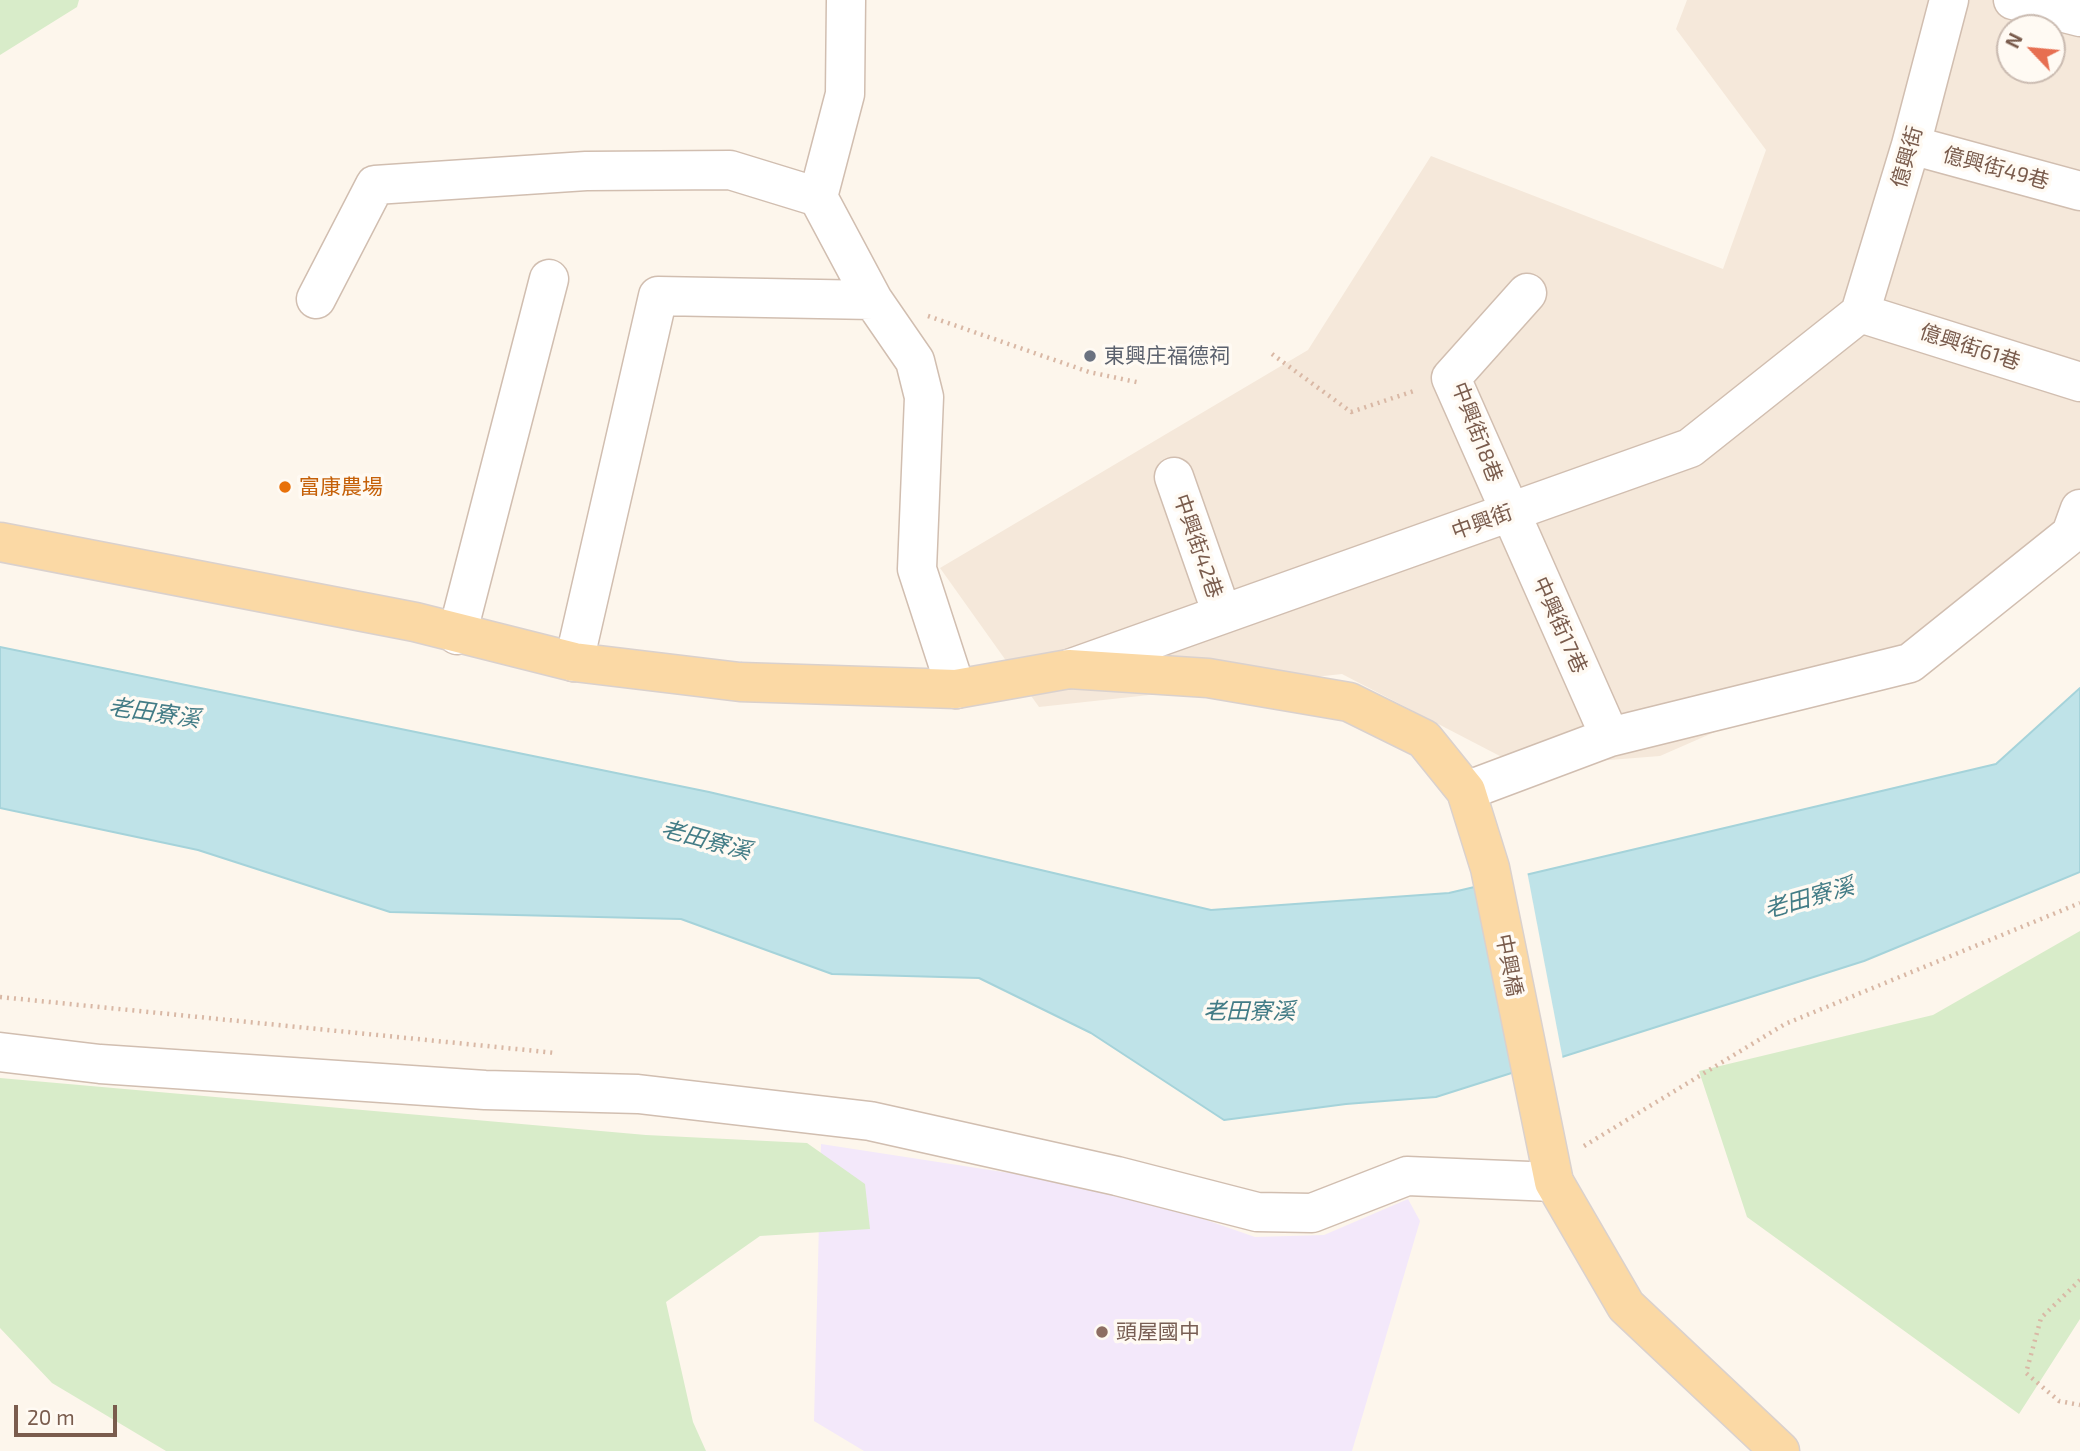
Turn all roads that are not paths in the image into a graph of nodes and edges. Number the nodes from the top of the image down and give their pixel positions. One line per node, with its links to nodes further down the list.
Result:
1 (846, 0): 7 (street)
2 (1949, 0): 5 (street, 億興街)
3 (2013, 0): 4 (street)
4 (2080, 17)
5 (1911, 145): 6 (street, 億興街49巷); 12 (street, 億興街)
6 (2080, 191)
7 (818, 197): 10 (street); 11 (street)
8 (549, 279): 19 (street)
9 (1527, 293): 16 (street, 中興街18巷)
10 (316, 299)
11 (873, 300): 20 (street); 22 (street)
12 (1860, 313): 13 (street, 億興街61巷); 16 (street, 中興街)
13 (2080, 382)
14 (1174, 477): 18 (street, 中興街42巷)
15 (2080, 509): 23 (street)
16 (1510, 512): 18 (street, 中興街); 23 (street, 中興街17巷)
17 (0, 542): 19 (main road)
18 (1222, 614): 21 (street, 中興街)
19 (457, 635): 20 (main road)
20 (573, 662): 22 (main road)
21 (1069, 669): 22 (main road); 24 (main road)
22 (956, 689)
23 (1610, 737): 24 (street)
24 (1466, 791): 26 (main road, 中興橋)
25 (0, 1052): 26 (street)
26 (1549, 1163): 27 (main road, 中興橋)
27 (1775, 1449)

